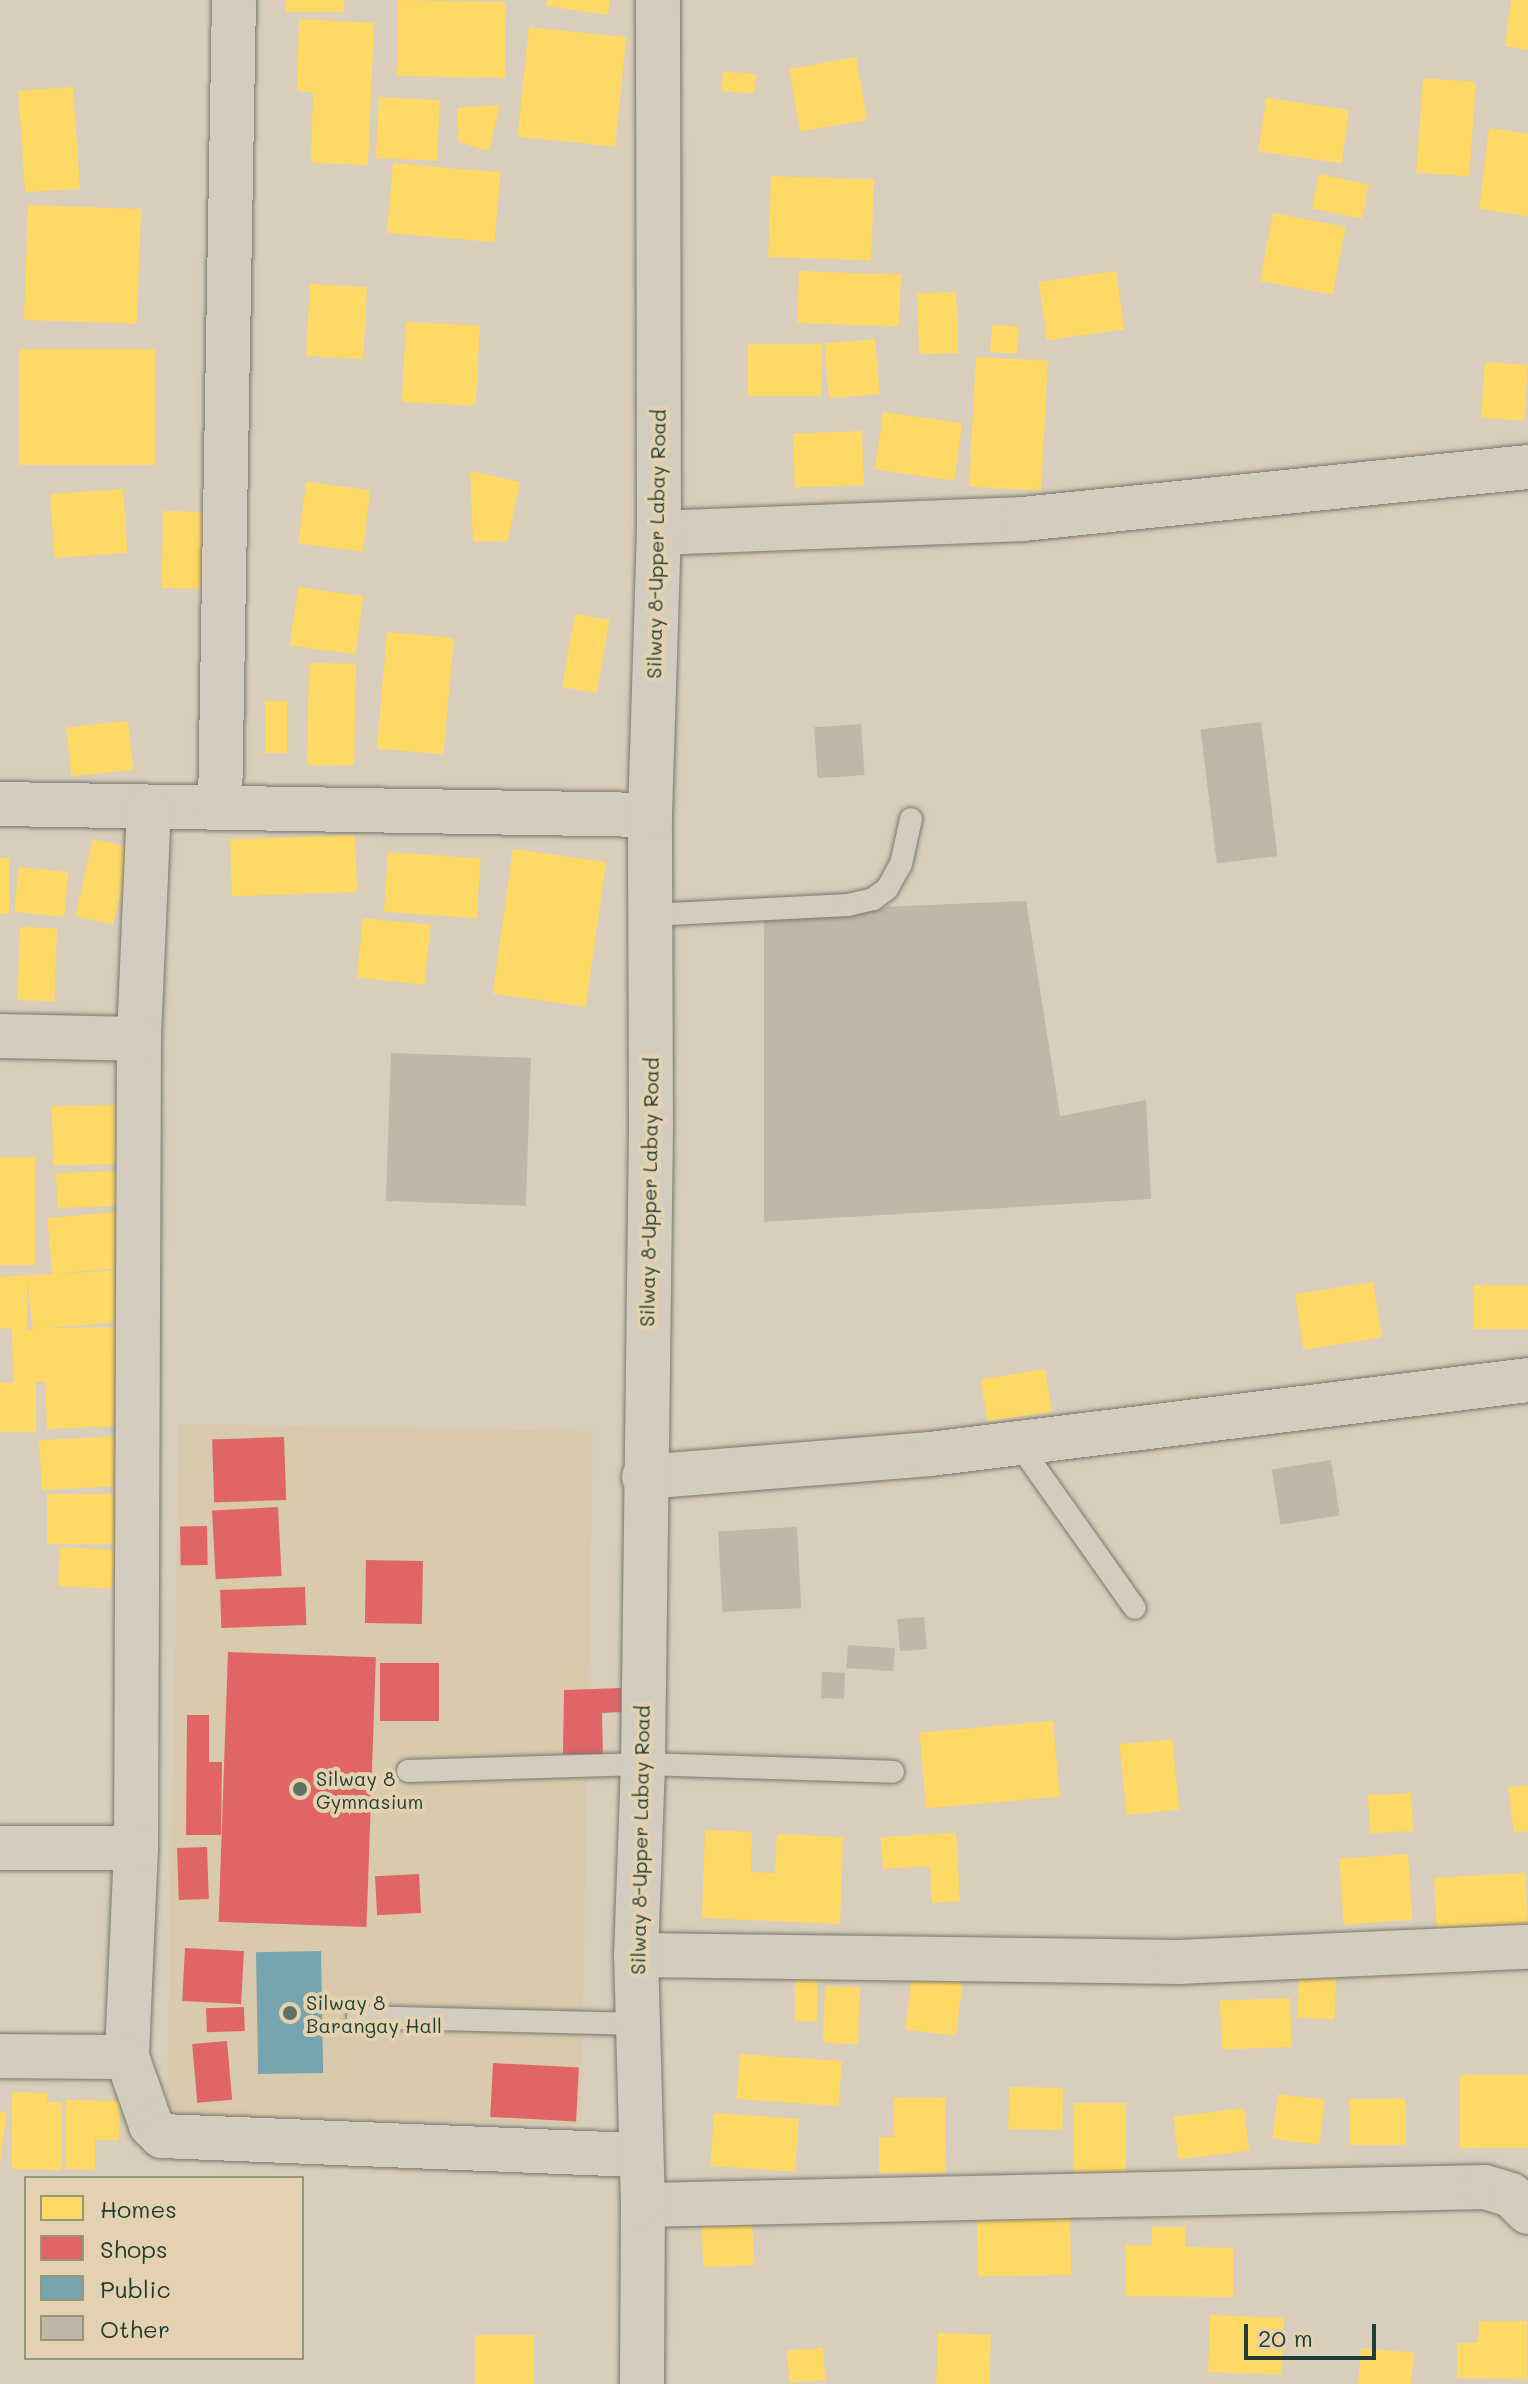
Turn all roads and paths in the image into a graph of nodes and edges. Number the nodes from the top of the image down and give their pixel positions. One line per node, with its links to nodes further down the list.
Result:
1 (234, 0): 7 (street)
2 (658, 0): 4 (street, Silway 8-Upper Labay Road)
3 (1528, 467): 4 (street)
4 (659, 533): 8 (street, Silway 8-Upper Labay Road)
5 (0, 804): 6 (street)
6 (149, 807): 7 (street); 12 (street)
7 (220, 808): 8 (street)
8 (650, 815): 10 (street, Silway 8-Upper Labay Road)
9 (911, 819): 10 (lane)
10 (650, 915): 15 (street, Silway 8-Upper Labay Road)
11 (0, 1036): 12 (street)
12 (139, 1039): 21 (street)
13 (1528, 1380): 14 (street)
14 (1018, 1443): 15 (street); 16 (lane)
15 (644, 1477): 17 (street, Silway 8-Upper Labay Road)
16 (1135, 1608)
17 (643, 1764): 18 (lane); 19 (lane); 23 (street, Silway 8-Upper Labay Road)
18 (408, 1771)
19 (893, 1772)
20 (0, 1848): 21 (street)
21 (136, 1848): 27 (street)
22 (1528, 1947): 23 (street)
23 (636, 1955): 25 (street, Silway 8-Upper Labay Road)
24 (358, 2017): 25 (lane)
25 (639, 2024): 28 (street, Silway 8-Upper Labay Road)
26 (0, 2056): 27 (street)
27 (127, 2057): 28 (street)
28 (640, 2155): 29 (street, Silway 8-Upper Labay Road)
29 (643, 2205): 30 (street); 31 (street, Silway 8-Upper Labay Road)
30 (1528, 2212)
31 (642, 2384)

